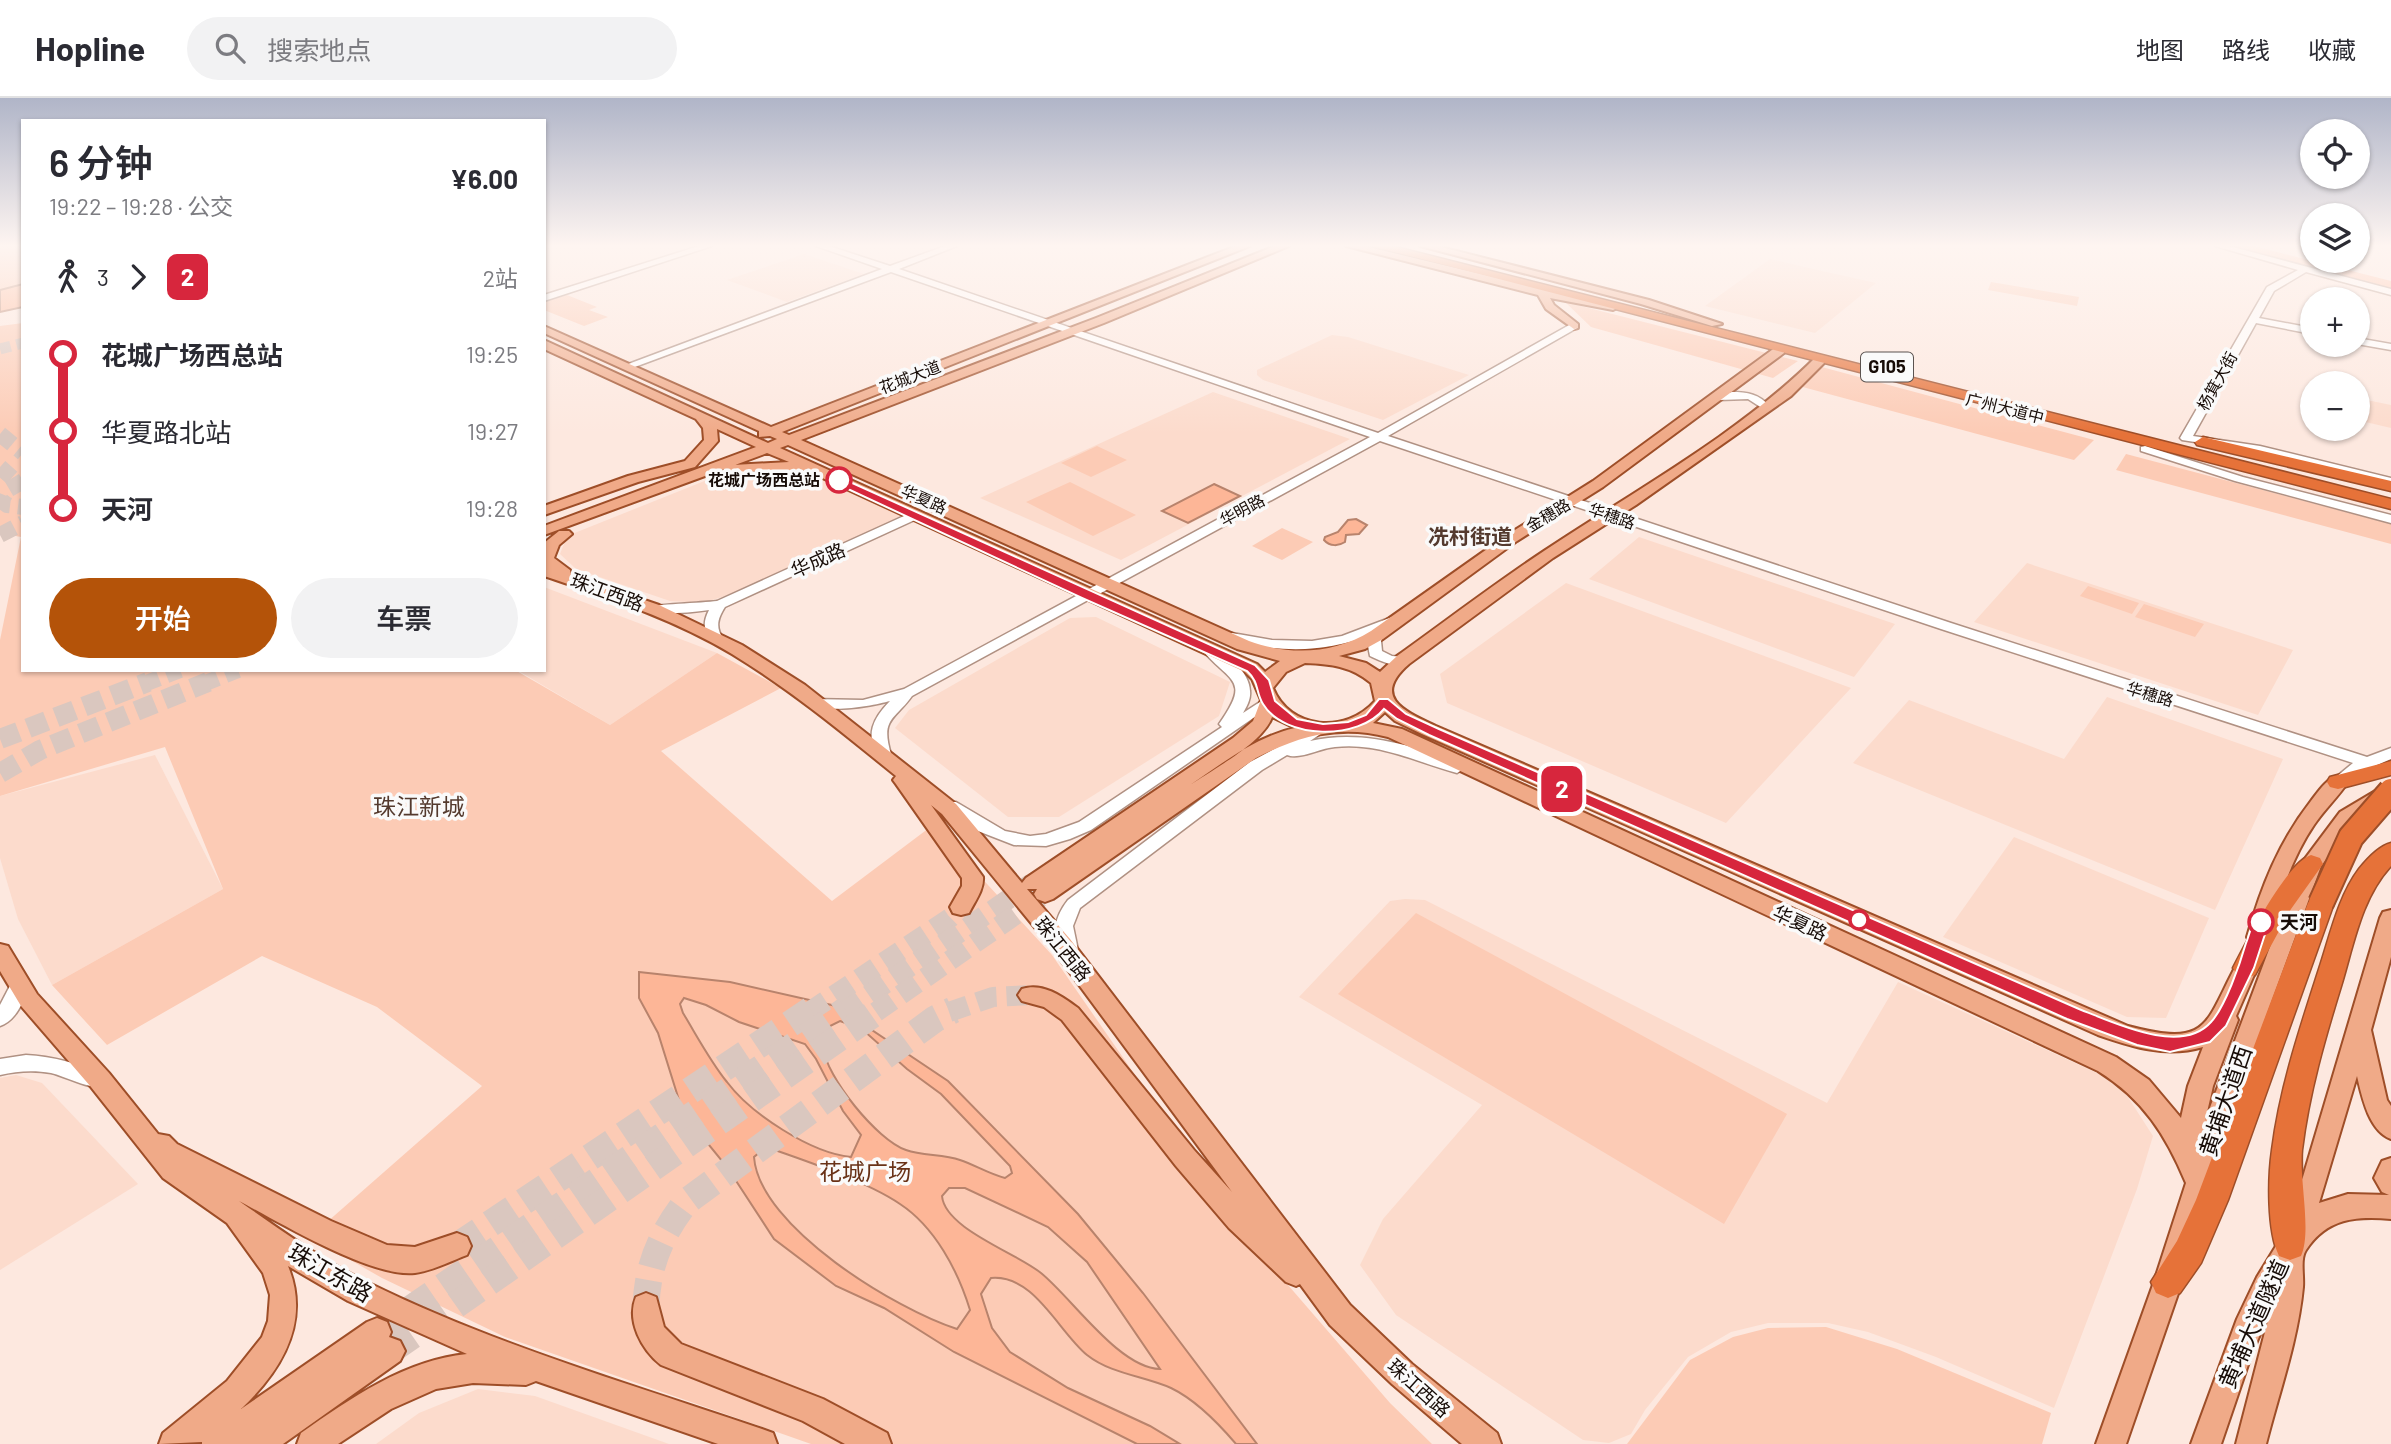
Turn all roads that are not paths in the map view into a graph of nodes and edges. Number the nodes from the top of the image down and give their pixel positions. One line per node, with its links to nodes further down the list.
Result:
1 (782, 309): 26 (street)
2 (1019, 309): 13 (street, 华穗路)
3 (1080, 309): 13 (main road, 花城大道)
4 (1096, 309): 11 (main road)
5 (1131, 309): 11 (main road, 花城大道)
6 (1552, 309): 15 (main road)
7 (1623, 309): 23 (highway, 广州大道中 / G105)
8 (1654, 309): 14 (highway, 广州大道中 / G105)
9 (1666, 309): 14 (main road, 广州大道中)
10 (2257, 309): 12 (street, 杨箕大街)
11 (1123, 312): 18 (main road, 花城大道)
12 (2250, 319): 16 (street); 37 (street, 杨箕大街)
13 (1052, 320): 18 (street, 华穗路); 19 (main road, 花城大道)
14 (1716, 324): 31 (highway, 广州大道中 / G105)
15 (1574, 326): 36 (street, 华明路)
16 (2300, 329)
17 (546, 330): 26 (main road, 华夏路)
18 (1079, 330): 24 (main road, 花城大道); 36 (street, 华穗路)
19 (998, 341): 24 (main road); 28 (main road, 花城大道)
20 (2370, 343): 22 (street)
21 (546, 345): 33 (main road, 华夏路)
22 (2391, 347)
23 (1780, 350): 25 (highway, 广州大道中 / G105); 27 (main road, 金穗路)
24 (1023, 352): 34 (main road, 花城大道)
25 (1820, 360): 29 (main road, 金穗路); 32 (highway, 广州大道中 / G105)
26 (628, 366): 30 (main road, 华夏路)
27 (1719, 397): 29 (street); 50 (main road, 金穗路)
28 (843, 401): 30 (main road); 35 (main road, 花城大道)
29 (1765, 407): 54 (main road, 金穗路)
30 (721, 410): 33 (main road); 35 (main road, 华夏路)
31 (2058, 410): 37 (highway); 48 (highway, 广州大道中 / G105)
32 (2032, 415): 41 (highway, G105); 48 (highway, 广州大道中 / G105)
33 (701, 417): 38 (main road, 华夏路); 43 (main road)
34 (848, 419): 39 (main road, 花城大道); 42 (main road)
35 (768, 432): 38 (main road, 花城大道); 39 (main road, 华夏路)
36 (1382, 435): 50 (street, 华穗路); 63 (street, 华明路)
37 (2186, 438): 46 (highway); 47 (highway)
38 (750, 439): 40 (main road, 华夏路); 43 (main road, 花城大道)
39 (791, 442): 40 (main road, 花城大道); 42 (main road, 华夏路)
40 (771, 449): 44 (main road, 华夏路); 45 (main road); 58 (main road)
41 (2144, 449): 53 (highway, G105); 57 (street)
42 (841, 463): 44 (main road); 63 (main road, 华夏路)
43 (690, 464): 52 (main road); 56 (main road, 花城大道)
44 (820, 472): 45 (main road); 55 (main road, 华夏路)
45 (715, 474): 59 (main road)
46 (2391, 484)
47 (2391, 491)
48 (2361, 493): 49 (highway, 广州大道中 / G105); 51 (highway, 广州大道中 / G105)
49 (2391, 498)
50 (1574, 500): 54 (street, 华穗路); 67 (main road, 金穗路)
51 (2391, 504)
52 (546, 510)
53 (2391, 511)
54 (1614, 513): 73 (main road, 金穗路); 83 (street, 华穗路)
55 (915, 515): 64 (main road, 华夏路); 65 (street, 华成路)
56 (546, 519)
57 (2391, 519)
58 (546, 530)
59 (564, 534): 60 (main road); 62 (main road)
60 (546, 540)
61 (546, 573): 62 (main road)
62 (574, 580): 66 (main road, 珠江西路)
63 (1107, 583): 64 (street, 华明路); 68 (main road, 华夏路)
64 (1086, 595): 71 (main road, 华夏路); 74 (street, 华明路)
65 (720, 604): 66 (street, 华成路); 70 (street)
66 (653, 608): 70 (main road, 珠江西路)
67 (1402, 617): 68 (street); 69 (main road, 金穗路)
68 (1221, 635): 72 (main road, 华夏路)
69 (1377, 635): 72 (main road, 金穗路); 73 (street)
70 (716, 638): 77 (main road, 珠江西路)
71 (1205, 648): 75 (main road, 华夏路); 81 (street)
72 (1306, 658): 75 (main road, 华夏路); 76 (main road, 华夏路)
73 (1403, 660): 76 (main road, 金穗路)
74 (909, 692): 77 (street); 82 (street)
75 (1267, 695): 79 (main road, 华夏路); 79 (main road); 81 (street)
76 (1383, 695): 78 (main road, 华夏路); 80 (main road, 华夏路)
77 (816, 702): 82 (main road, 珠江西路)
78 (1351, 726): 79 (main road, 华夏路); 80 (main road, 华夏路)
79 (1323, 728): 88 (street)
80 (1427, 738): 85 (main road, 华夏路); 100 (main road, 华夏路)
81 (1205, 746): 86 (street)
82 (883, 754): 86 (main road, 珠江西路); 92 (main road)
83 (2382, 760): 84 (highway)
84 (2338, 782): 96 (main road)
85 (1503, 785): 88 (street); 102 (main road, 华夏路)
86 (921, 786): 95 (main road, 珠江西路)
87 (2391, 792): 90 (main road, 黄埔大道西); 91 (highway, bridge)
88 (1192, 814): 95 (street)
89 (2391, 851): 112 (highway)
90 (2311, 864): 96 (highway); 108 (main road, 黄埔大道西)
91 (2321, 903): 114 (highway)
92 (961, 907)
93 (2391, 918): 101 (main road)
94 (0, 952): 97 (main road, 珠江东路)
95 (1074, 962): 116 (main road, 珠江西路)
96 (2246, 968): 100 (main road, 华夏路); 108 (main road)
97 (20, 985): 99 (street); 104 (main road, 珠江东路)
98 (1030, 995): 116 (main road)
99 (0, 1017)
100 (2096, 1024): 102 (main road)
101 (2360, 1027): 106 (main road); 112 (main road)
102 (2085, 1053): 108 (main road, 华夏路)
103 (0, 1067): 104 (street)
104 (100, 1080): 105 (main road, 珠江东路)
105 (132, 1121): 110 (main road, 珠江东路); 113 (main road)
106 (2391, 1128)
107 (2391, 1169): 109 (main road)
108 (2199, 1183): 114 (main road, 黄埔大道西)
109 (2391, 1184)
110 (228, 1208): 117 (main road, 珠江东路); 118 (main road)
111 (2391, 1208): 112 (main road)
112 (2290, 1245): 126 (main road, 黄埔大道隧道); 127 (main road)
113 (457, 1247)
114 (2168, 1283): 125 (main road, 黄埔大道西)
115 (646, 1307): 123 (main road)
116 (1340, 1315): 124 (main road, 珠江西路)
117 (550, 1371): 121 (main road); 122 (main road, 珠江东路)
118 (174, 1444)
119 (217, 1444): 120 (main road)
120 (257, 1444)
121 (312, 1444)
122 (762, 1444)
123 (876, 1444)
124 (1486, 1444)
125 (2111, 1444)
126 (2206, 1444)
127 (2250, 1444)

